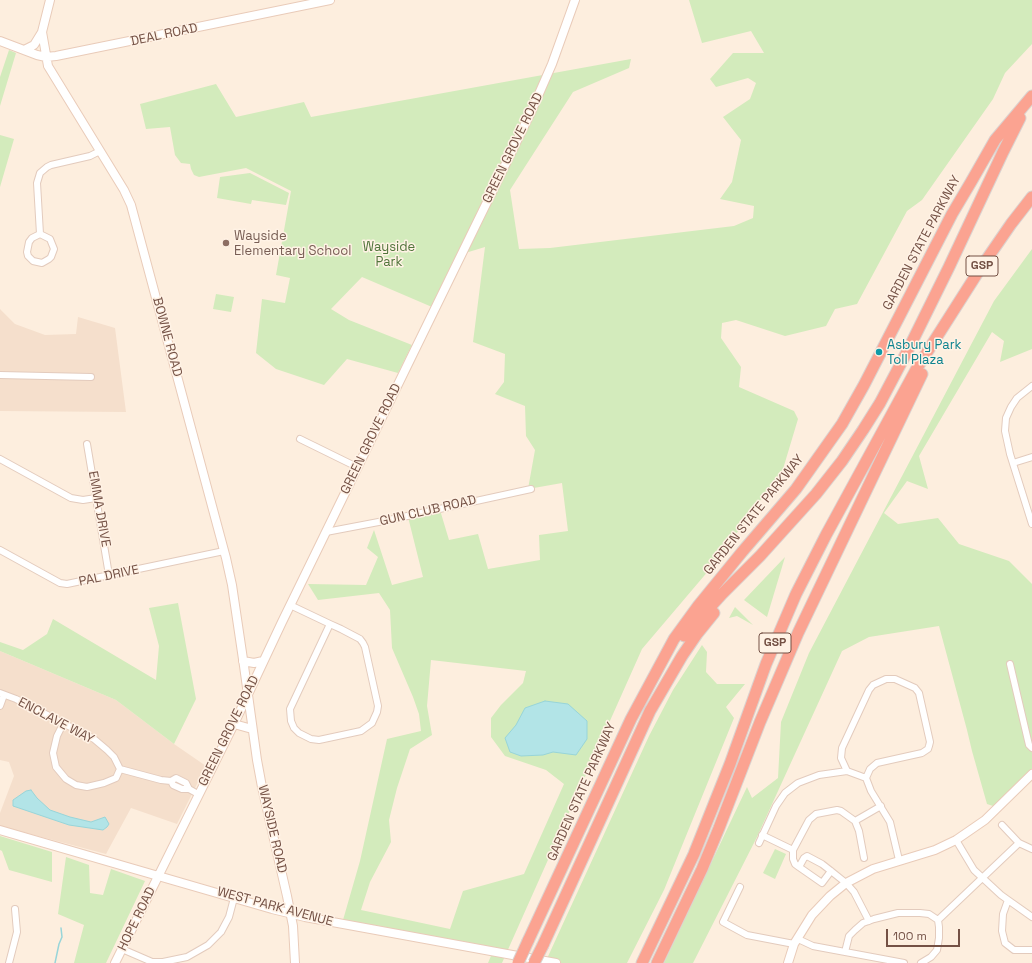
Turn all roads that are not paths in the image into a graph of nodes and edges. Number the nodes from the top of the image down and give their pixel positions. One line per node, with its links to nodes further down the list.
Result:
1 (50, 0): 4 (street, BOWNE ROAD)
2 (330, 0): 7 (street, DEAL ROAD)
3 (575, 0): 21 (street, GREEN GROVE ROAD)
4 (42, 32): 6 (street); 7 (street, BOWNE ROAD)
5 (0, 41): 6 (street, DEAL ROAD)
6 (24, 50): 7 (street, DEAL ROAD)
7 (46, 57): 9 (street, BOWNE ROAD)
8 (1032, 97): 28 (highway); 35 (highway, GARDEN STATE PARKWAY)
9 (100, 151): 11 (street); 27 (street, BOWNE ROAD)
10 (1032, 197): 12 (highway, GSP)
11 (40, 234): 11 (street)
12 (937, 338): 83 (highway, GSP); 84 (highway, GSP)
13 (0, 375): 14 (street)
14 (91, 377)
15 (1032, 386): 20 (street)
16 (300, 439): 21 (street)
17 (87, 444): 23 (street, EMMA DRIVE)
18 (1032, 457): 20 (street)
19 (0, 459): 23 (street)
20 (1013, 463): 24 (street)
21 (357, 467): 25 (street, GREEN GROVE ROAD)
22 (531, 489): 25 (street, GUN CLUB ROAD)
23 (96, 498): 29 (street, EMMA DRIVE)
24 (1032, 524)
25 (326, 532): 30 (street, GREEN GROVE ROAD)
26 (0, 550): 29 (street, PAL DRIVE)
27 (224, 551): 29 (street, PAL DRIVE); 32 (street, BOWNE ROAD)
28 (760, 556): 35 (highway); 81 (highway, GARDEN STATE PARKWAY, bridge)
29 (109, 575)
30 (290, 605): 31 (street); 33 (street, GREEN GROVE ROAD)
31 (330, 624): 31 (street)
32 (243, 661): 33 (street); 37 (street, BOWNE ROAD)
33 (263, 661): 37 (street, GREEN GROVE ROAD)
34 (1010, 664): 42 (street)
35 (657, 673): 80 (highway, GARDEN STATE PARKWAY, bridge)
36 (2, 694): 38 (street); 39 (street, ENCLAVE WAY)
37 (248, 694): 40 (street, GREEN GROVE ROAD); 41 (street, WAYSIDE ROAD)
38 (0, 706)
39 (64, 724): 43 (street, ENCLAVE WAY); 43 (street)
40 (234, 724): 41 (street); 47 (street, GREEN GROVE ROAD)
41 (252, 729): 69 (street, WAYSIDE ROAD)
42 (1032, 748)
43 (120, 769): 47 (street)
44 (847, 771): 46 (street); 46 (street); 52 (street)
45 (1032, 774): 53 (street)
46 (866, 778): 48 (street)
47 (198, 794): 62 (street, GREEN GROVE ROAD)
48 (881, 806): 49 (street); 59 (street)
49 (855, 821): 57 (street); 58 (street)
50 (1002, 825): 55 (street)
51 (0, 830): 62 (street, WEST PARK AVENUE)
52 (762, 835): 54 (street); 57 (street)
53 (956, 840): 59 (street); 63 (street)
54 (758, 843)
55 (1019, 843): 56 (street); 63 (street)
56 (1032, 849)
57 (793, 850): 60 (street)
58 (864, 858)
59 (899, 860): 64 (street)
60 (799, 867): 61 (street); 61 (street)
61 (832, 871): 64 (street)
62 (158, 875): 66 (street, WEST PARK AVENUE); 74 (street, HOPE ROAD)
63 (983, 879): 67 (street); 71 (street)
64 (847, 882): 72 (street); 73 (street)
65 (740, 887): 73 (street)
66 (234, 898): 69 (street, WEST PARK AVENUE); 74 (street)
67 (1008, 900): 70 (street); 75 (street)
68 (15, 909): 77 (street)
69 (290, 914): 79 (street, WAYSIDE ROAD); 82 (street, WEST PARK AVENUE)
70 (1032, 917)
71 (938, 920): 72 (street); 87 (street)
72 (869, 921): 76 (street)
73 (796, 941): 76 (street); 85 (street)
74 (122, 949): 78 (street, HOPE ROAD)
75 (1032, 950)
76 (845, 952): 86 (street)
77 (8, 963)
78 (115, 963)
79 (295, 963)
80 (518, 963)
81 (534, 963)
82 (556, 963)
83 (642, 963)
84 (657, 963)
85 (788, 963)
86 (904, 963)
87 (921, 963)

